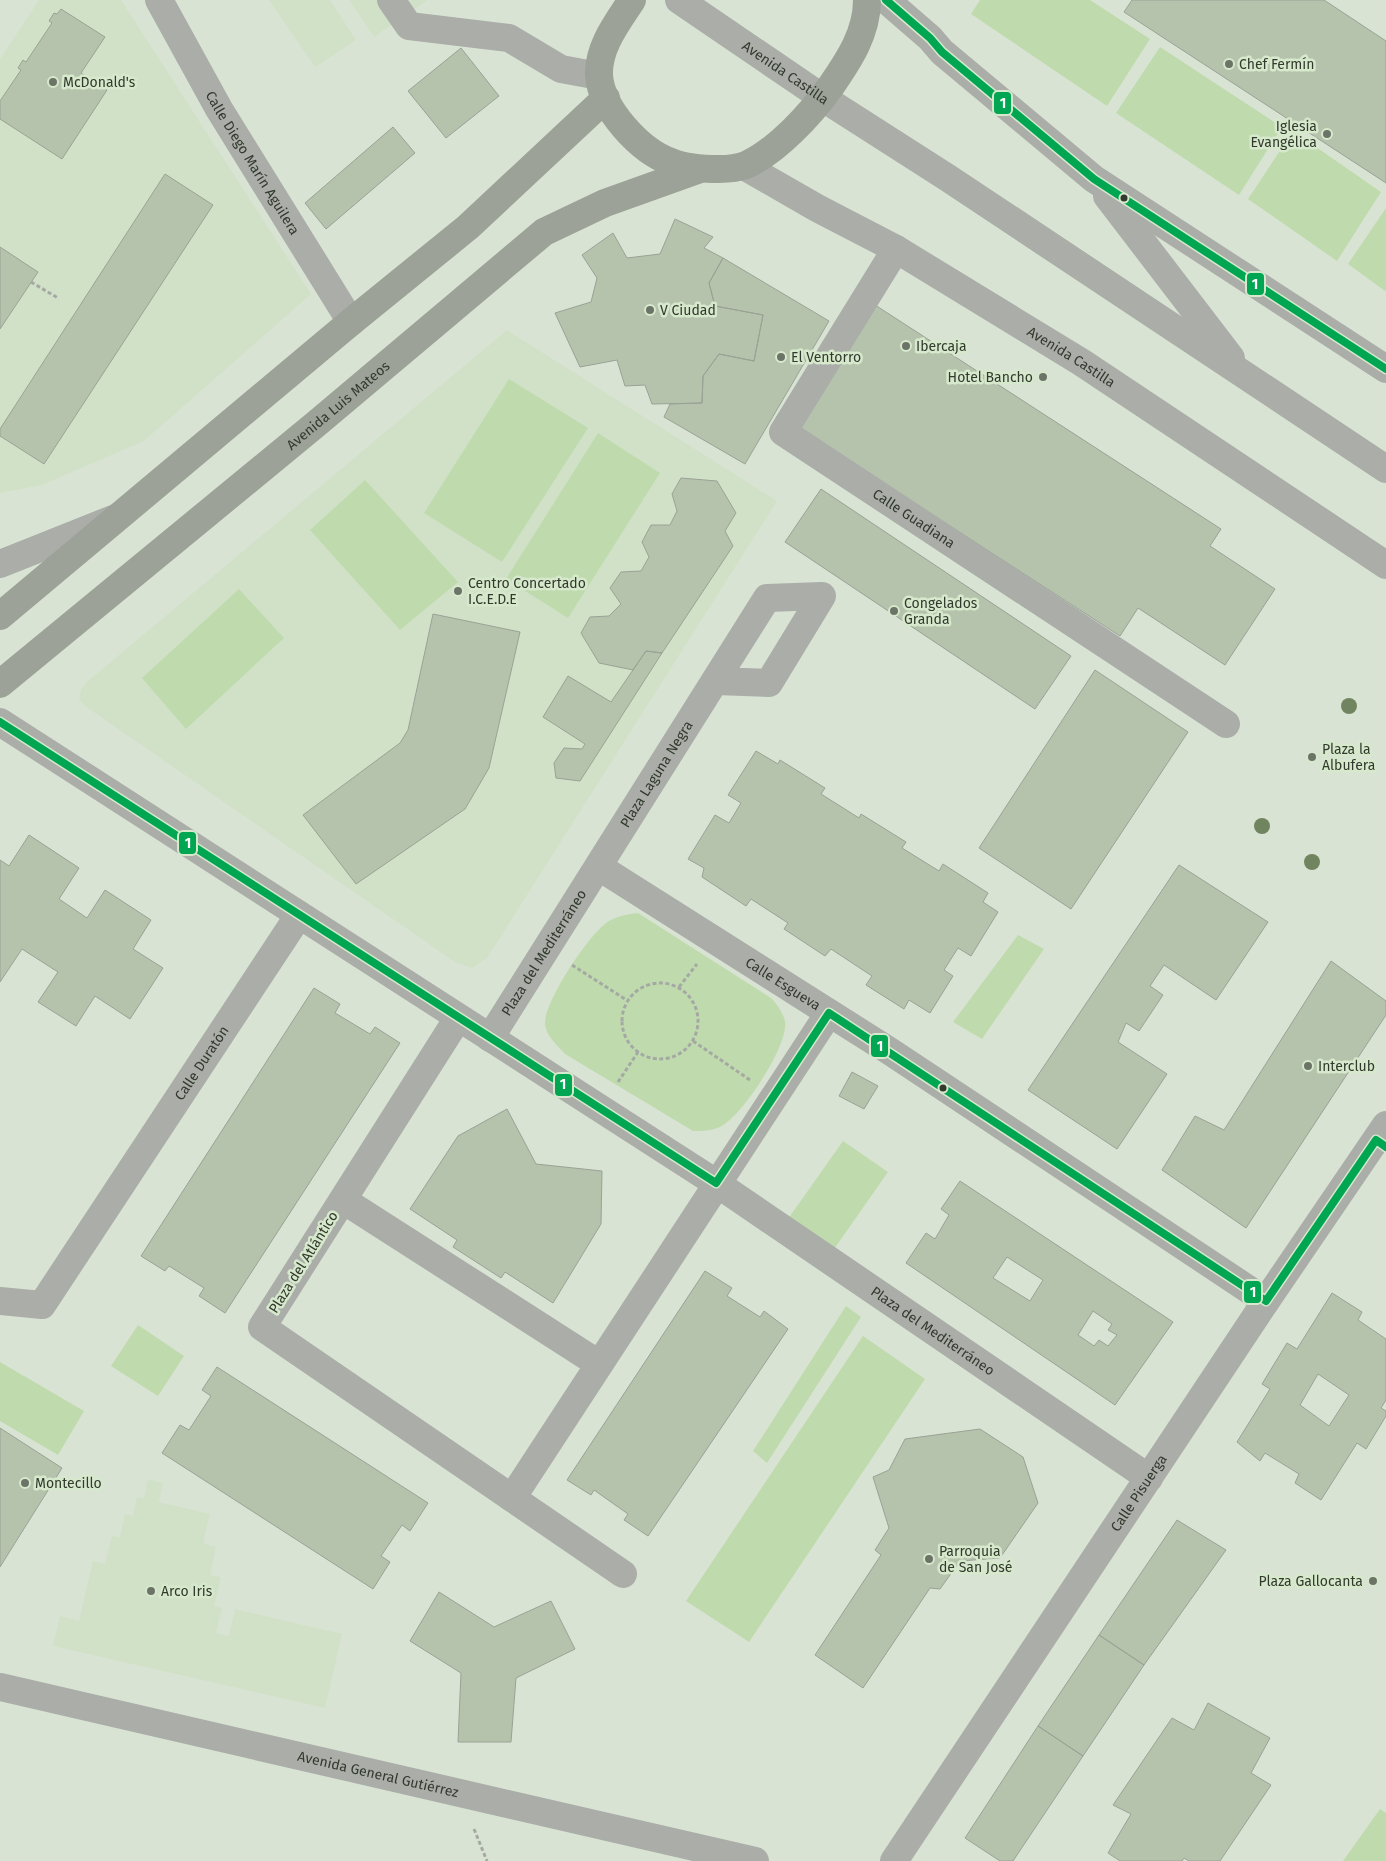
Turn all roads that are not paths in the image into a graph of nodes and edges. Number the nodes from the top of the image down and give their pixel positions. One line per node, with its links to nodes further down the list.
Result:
1 (159, 0): 13 (street, Calle Diego Marín Aguilera)
2 (391, 0): 7 (street)
3 (632, 0): 7 (highway)
4 (679, 0): 8 (street, Avenida Castilla)
5 (866, 0): 8 (highway)
6 (886, 0): 11 (street, Avenida Castilla)
7 (603, 87): 10 (highway); 13 (highway)
8 (822, 98): 9 (highway); 15 (street, Avenida Castilla)
9 (744, 166): 10 (highway); 12 (street, Avenida Castilla)
10 (700, 169): 22 (highway, Avenida Luis Mateos)
11 (1094, 179): 14 (street, Avenida Castilla); 15 (street, Avenida Castilla)
12 (896, 249): 19 (street, Avenida Castilla); 24 (street, Calle Guadiana)
13 (351, 322): 17 (highway)
14 (1386, 369)
15 (1243, 374): 16 (street, Avenida Castilla)
16 (1386, 468)
17 (119, 516): 18 (street); 20 (highway)
18 (0, 564)
19 (1386, 565)
20 (0, 616)
21 (716, 681): 25 (street, Plaza Laguna Negra)
22 (0, 684)
23 (0, 722): 26 (street, Plaza del Mediterráneo)
24 (1226, 724)
25 (599, 867): 27 (street, Calle Esgueva); 29 (street, Plaza del Mediterráneo)
26 (299, 915): 28 (street, Plaza del Mediterráneo); 33 (street, Calle Duratón)
27 (829, 1013): 31 (street); 34 (street, Calle Esgueva)
28 (458, 1018): 29 (street, Plaza del Mediterráneo); 32 (street, Plaza del Atlántico)
29 (490, 1038): 31 (street, Plaza del Mediterráneo)
30 (1383, 1138): 34 (street, Calle Pisuerga)
31 (716, 1183): 35 (street); 36 (street, Plaza del Mediterráneo)
32 (343, 1200): 35 (street); 37 (street, Plaza del Atlántico)
33 (0, 1301)
34 (1266, 1301): 36 (street, Calle Pisuerga)
35 (599, 1364): 37 (street)
36 (1149, 1478): 41 (street, Calle Pisuerga)
37 (512, 1498): 38 (street, Plaza del Atlántico)
38 (623, 1574)
39 (0, 1686): 40 (street, Avenida General Gutiérrez)
40 (754, 1861)
41 (894, 1861)

